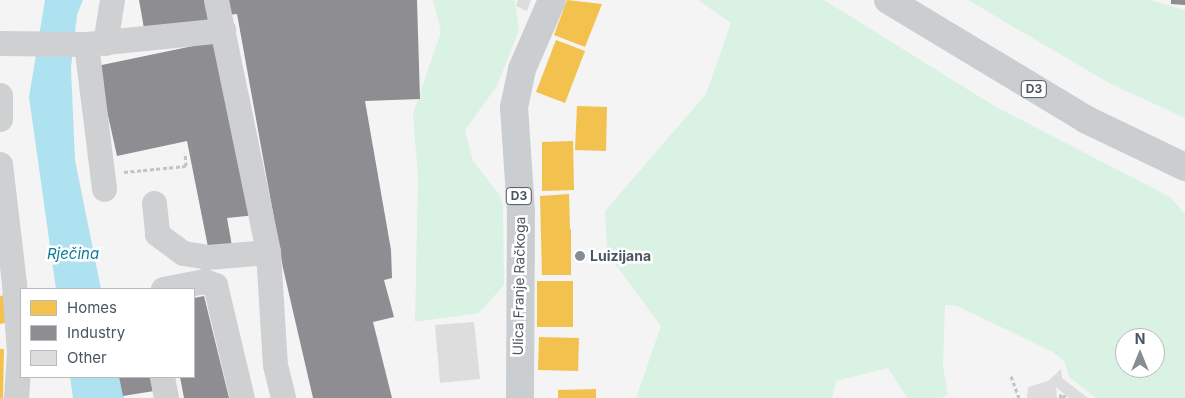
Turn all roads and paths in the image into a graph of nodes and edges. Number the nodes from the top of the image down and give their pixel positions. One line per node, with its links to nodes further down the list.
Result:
1 (112, 0): 6 (street)
2 (216, 0): 5 (street)
3 (552, 0): 23 (main road, Ulica Franje Račkoga / D3)
4 (888, 0): 12 (main road, D3)
5 (223, 30): 6 (street); 15 (street)
6 (96, 43): 7 (street); 13 (street)
7 (9, 44)
8 (0, 95): 9 (street)
9 (0, 119)
10 (185, 153): 13 (path)
11 (0, 164): 19 (street)
12 (1185, 167)
13 (102, 182)
14 (154, 203): 15 (street)
15 (268, 252): 22 (street)
16 (168, 288): 21 (street)
17 (1011, 376): 24 (path)
18 (162, 378): 20 (street)
19 (16, 398)
20 (166, 398)
21 (242, 398)
22 (283, 398)
23 (520, 398)
24 (1019, 398)

